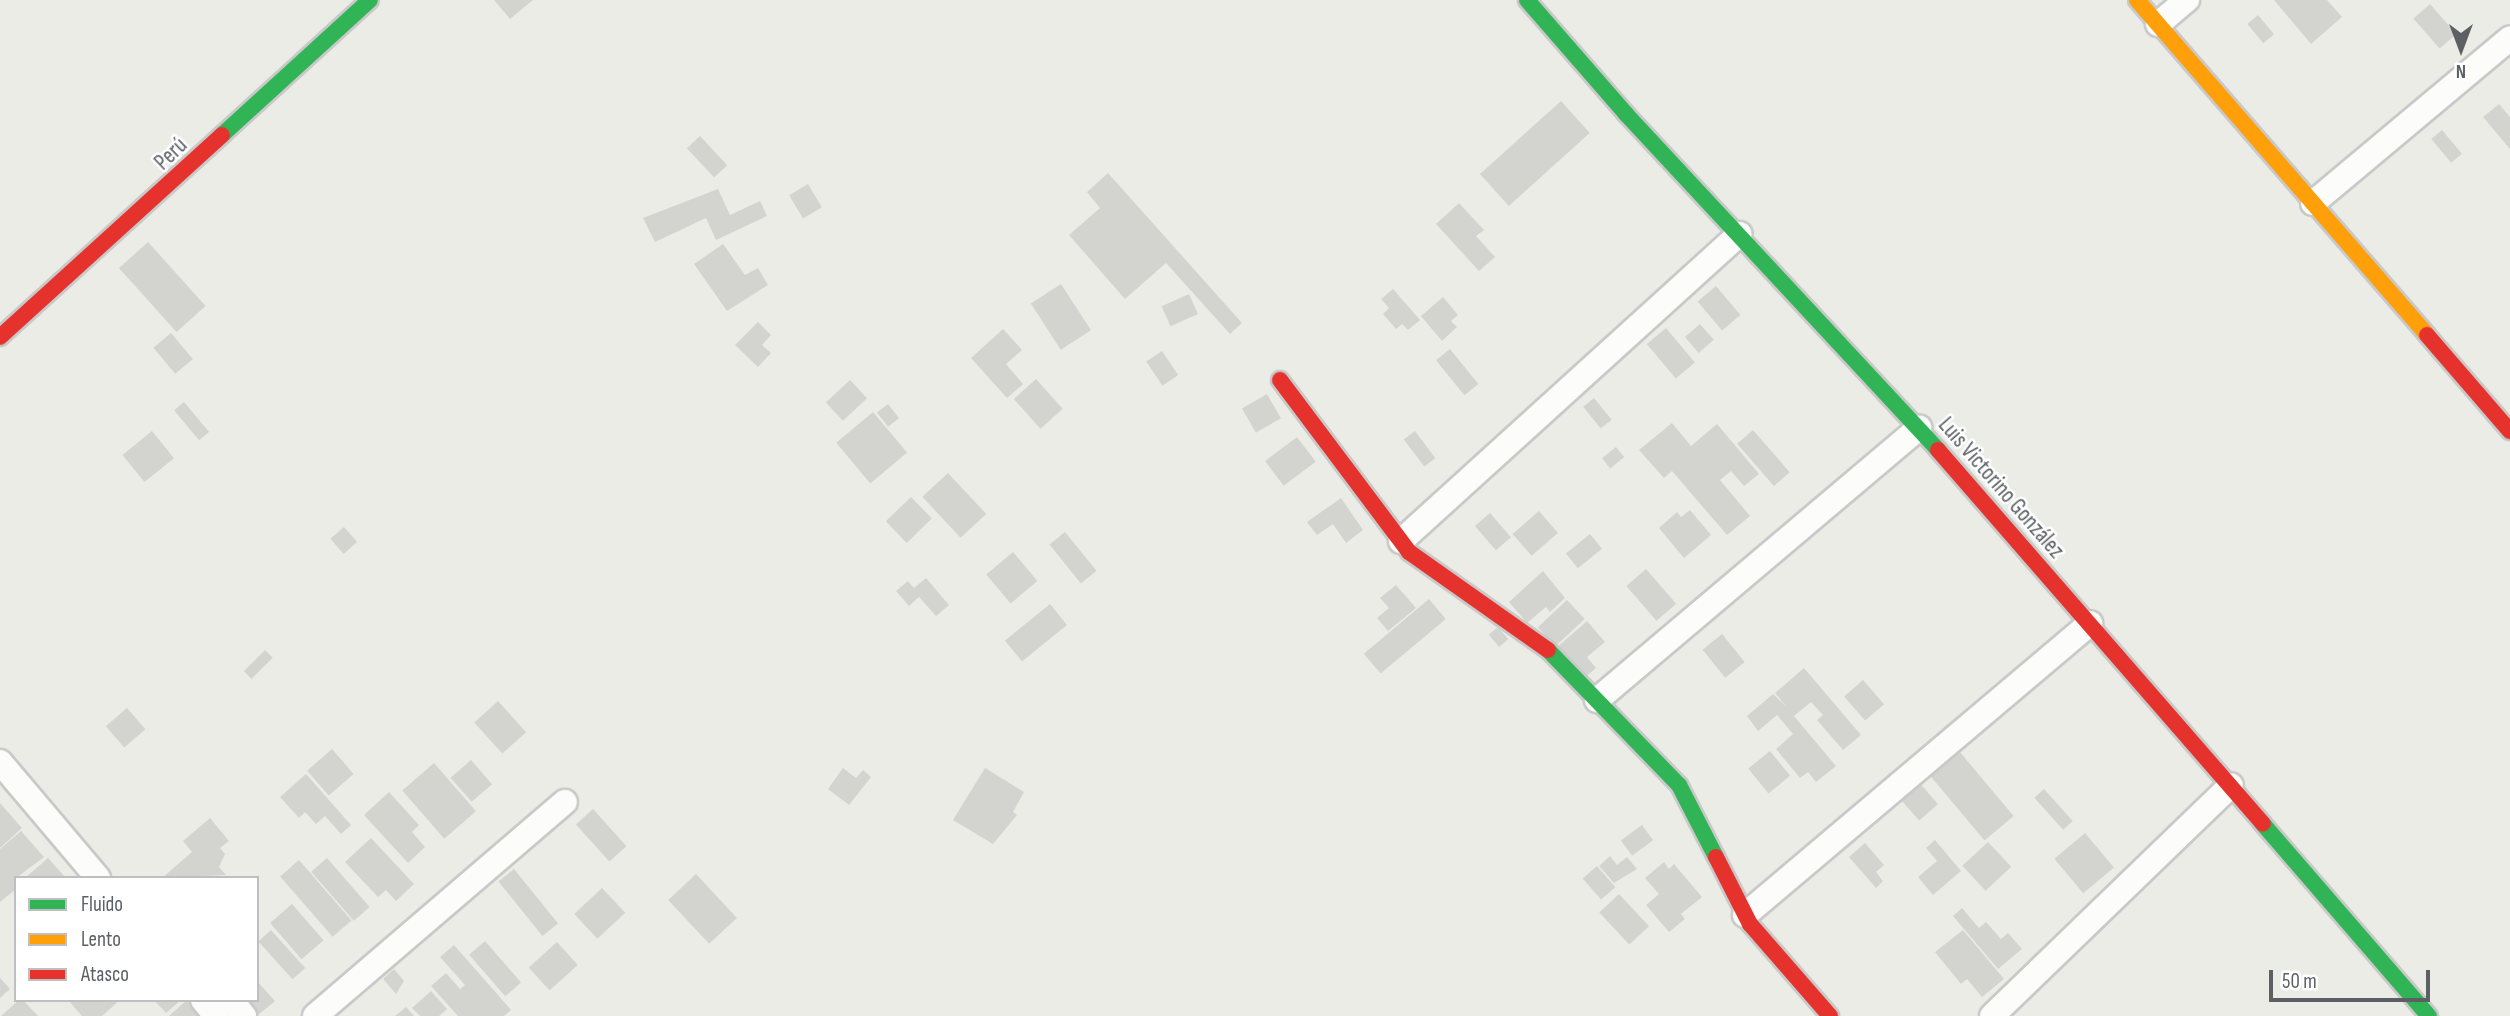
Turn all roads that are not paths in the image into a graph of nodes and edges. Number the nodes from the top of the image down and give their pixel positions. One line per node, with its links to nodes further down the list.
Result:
1 (370, 0): 9 (street, Perú)
2 (1527, 0): 8 (street, Luis Victorino González)
3 (2137, 0): 5 (street)
4 (2187, 0): 5 (street)
5 (2158, 24): 7 (street)
6 (2510, 37): 7 (street)
7 (2313, 203): 12 (street)
8 (1739, 234): 11 (street, Luis Victorino González); 13 (street)
9 (0, 337)
10 (1280, 380): 13 (street)
11 (1919, 428): 14 (street, Luis Victorino González); 15 (street)
12 (2510, 430)
13 (1401, 541): 15 (street)
14 (2090, 623): 17 (street, Luis Victorino González); 20 (street)
15 (1597, 700): 20 (street)
16 (0, 762): 19 (street)
17 (2231, 785): 27 (street); 28 (street, Luis Victorino González)
18 (565, 802): 25 (street)
19 (96, 876)
20 (1745, 915): 26 (street)
21 (205, 1002): 23 (street)
22 (233, 1002): 24 (street)
23 (216, 1016)
24 (244, 1016)
25 (315, 1016)
26 (1829, 1016)
27 (1992, 1016)
28 (2430, 1016)

